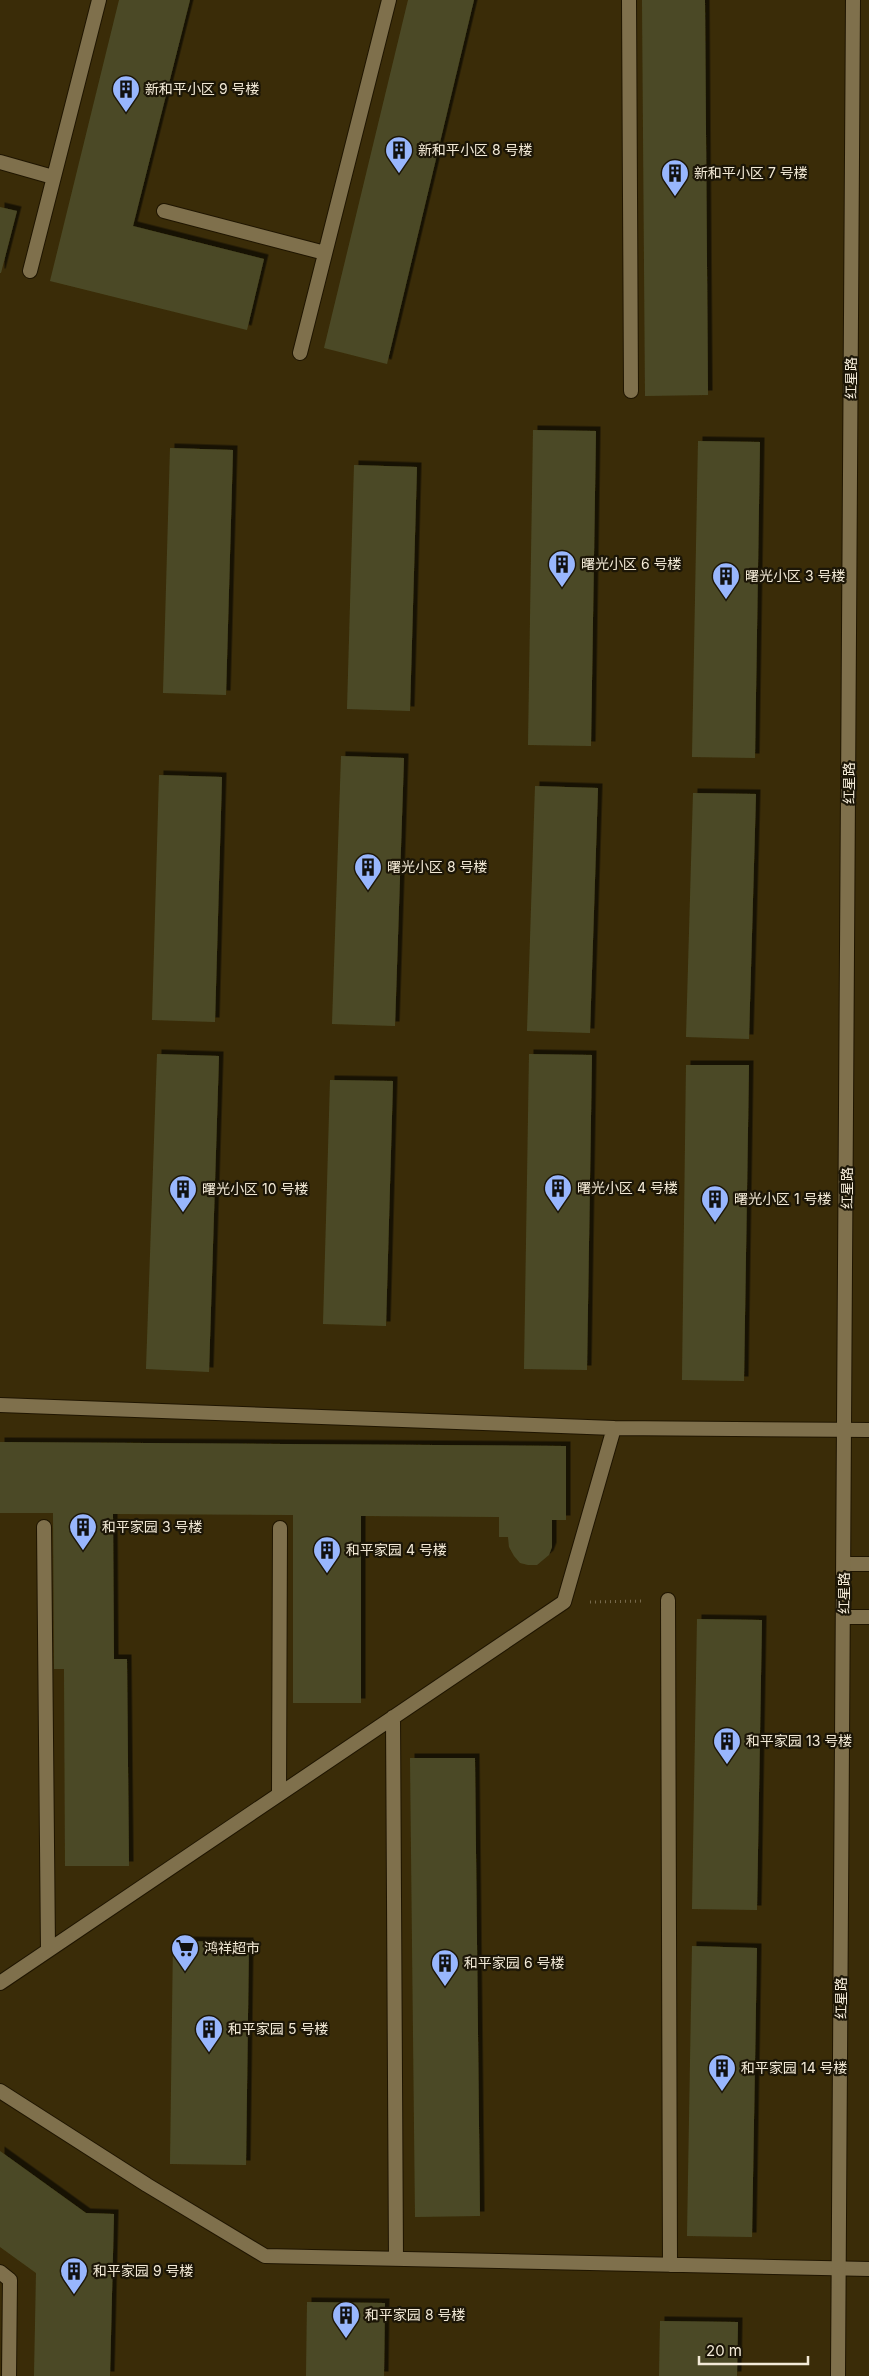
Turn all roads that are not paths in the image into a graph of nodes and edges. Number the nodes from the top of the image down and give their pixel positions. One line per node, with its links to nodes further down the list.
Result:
1 (99, 0): 6 (street)
2 (389, 0): 8 (street)
3 (629, 0): 11 (street)
4 (853, 0): 14 (street, 红星路)
5 (0, 162): 6 (street)
6 (53, 177): 9 (street)
7 (164, 212): 8 (street)
8 (325, 253): 10 (street)
9 (30, 271)
10 (300, 353)
11 (631, 391)
12 (0, 1406): 13 (street)
13 (614, 1428): 14 (street); 23 (street)
14 (845, 1430): 15 (street); 18 (street, 红星路)
15 (869, 1430)
16 (44, 1527): 25 (street)
17 (280, 1528): 24 (street)
18 (844, 1564): 19 (street); 21 (street, 红星路)
19 (869, 1564)
20 (668, 1600): 29 (street)
21 (844, 1617): 22 (street); 30 (street, 红星路)
22 (869, 1617)
23 (393, 1717): 24 (street); 28 (street)
24 (279, 1794): 25 (street)
25 (48, 1950): 26 (street)
26 (0, 1983)
27 (0, 2091): 28 (street)
28 (396, 2259): 29 (street)
29 (670, 2265): 30 (street)
30 (839, 2269): 31 (street); 34 (street, 红星路)
31 (869, 2270)
32 (0, 2272): 33 (street)
33 (9, 2376)
34 (838, 2376)

